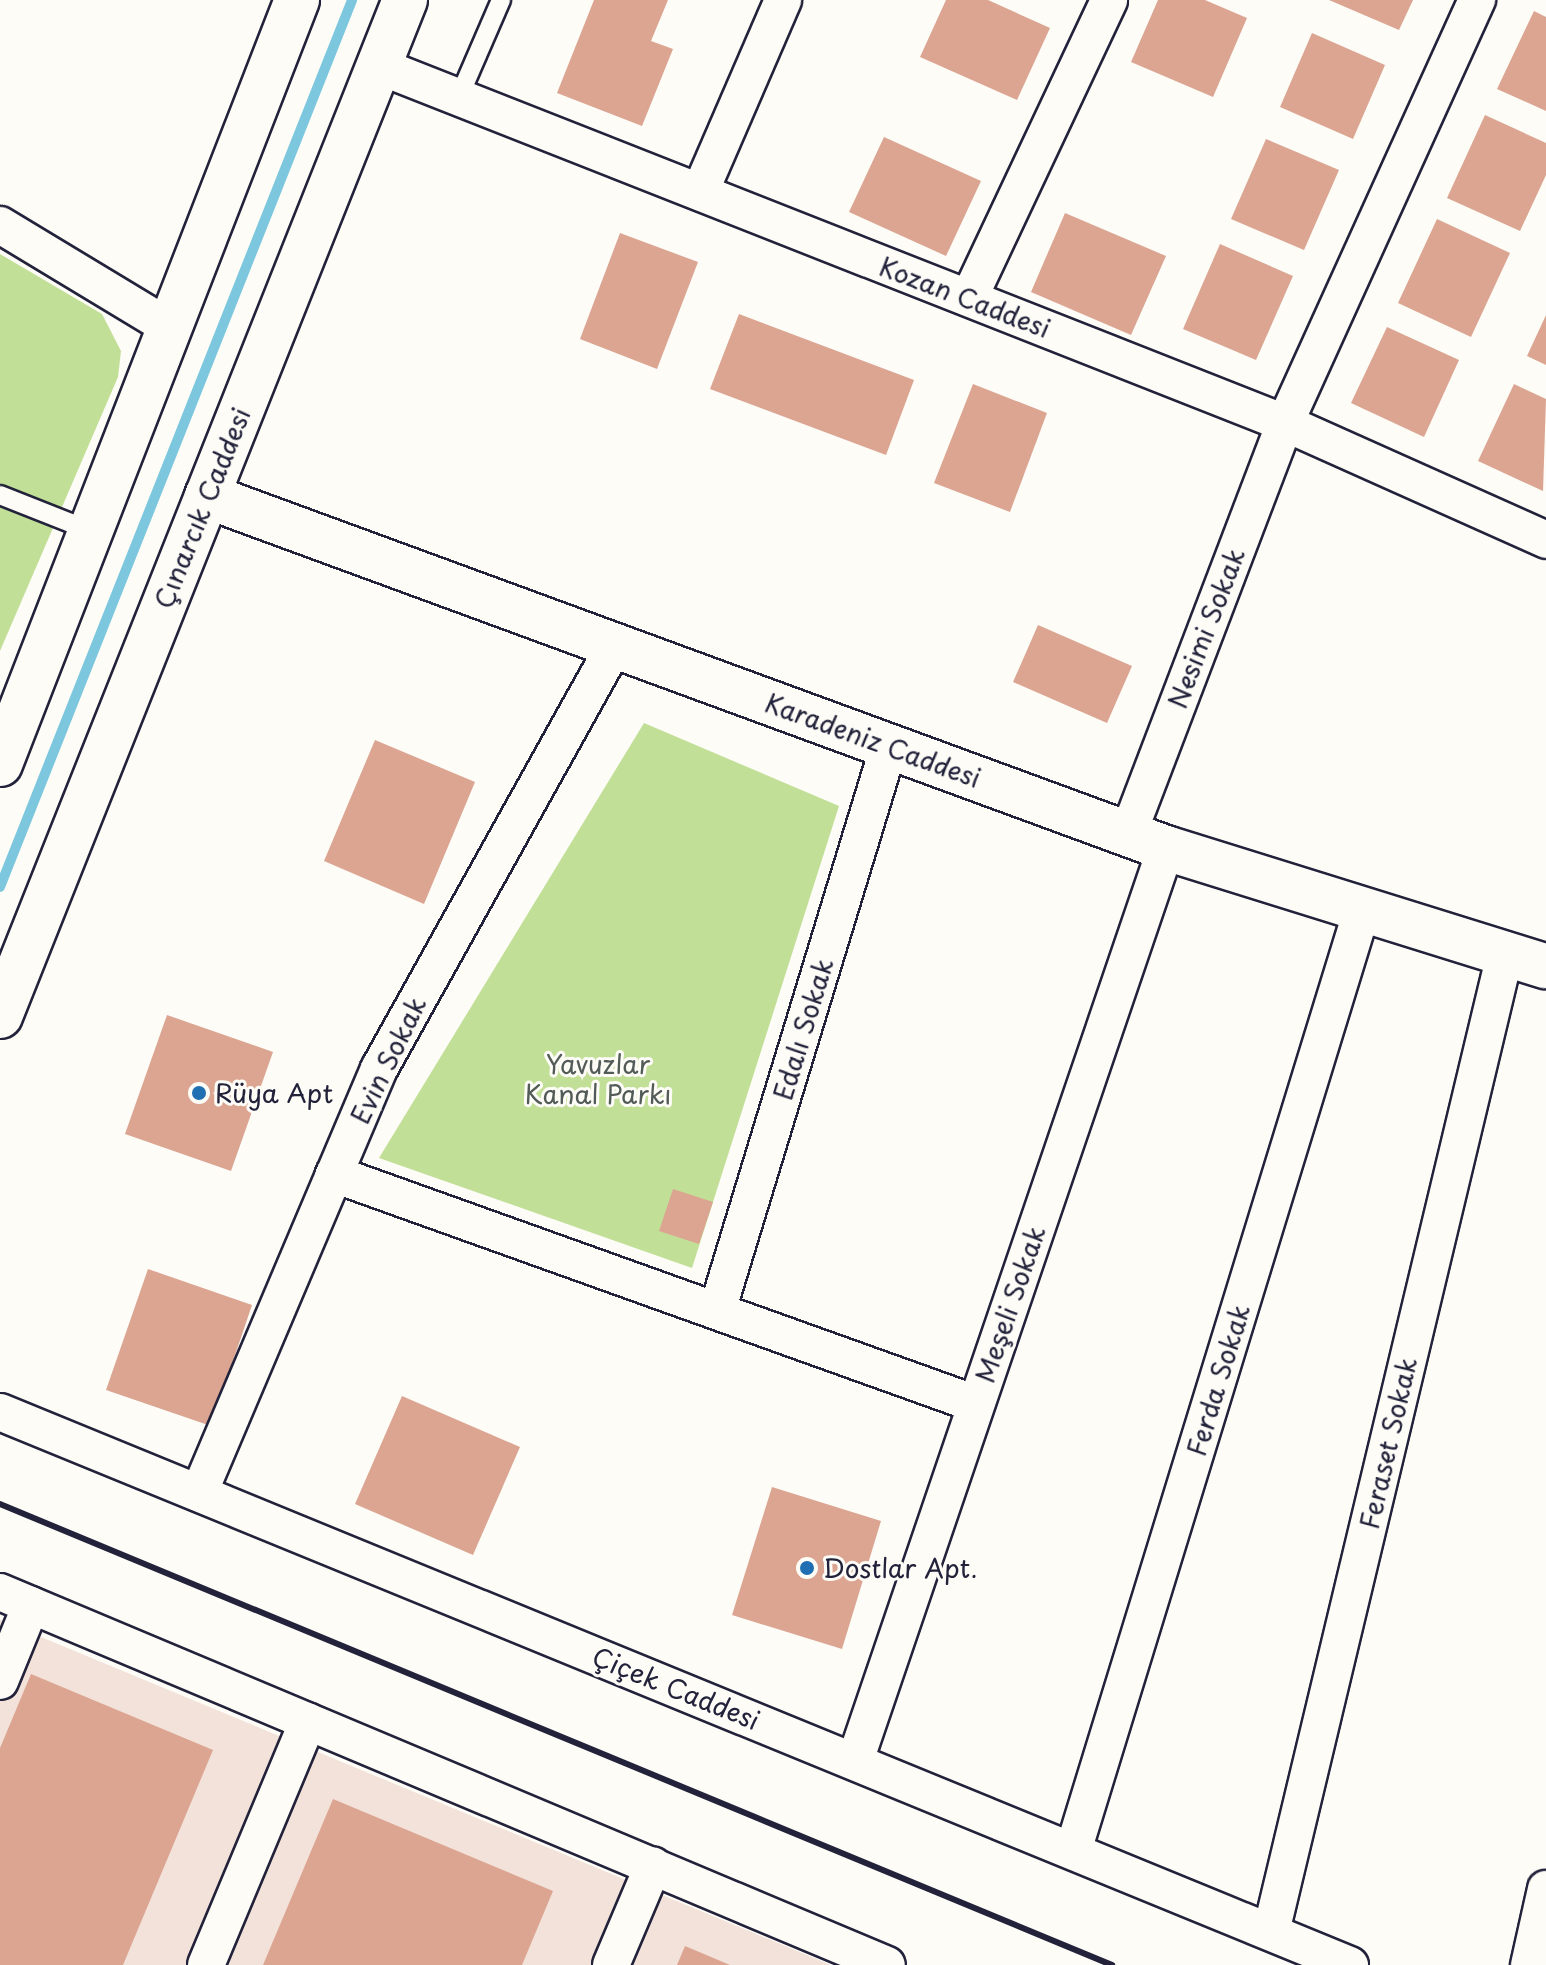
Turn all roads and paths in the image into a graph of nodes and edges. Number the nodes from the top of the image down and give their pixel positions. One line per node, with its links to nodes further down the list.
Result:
1 (297, 0): 12 (main road)
2 (405, 0): 7 (main road, Çınarcık Caddesi)
3 (501, 0): 8 (lane)
4 (783, 0): 9 (street)
5 (1109, 0): 11 (street)
6 (1477, 0): 13 (street, Nesimi Sokak)
7 (379, 66): 8 (street, Kozan Caddesi); 15 (main road, Çınarcık Caddesi)
8 (459, 97): 9 (street, Kozan Caddesi)
9 (700, 192): 11 (street, Kozan Caddesi)
10 (0, 225): 12 (street)
11 (969, 298): 13 (street, Kozan Caddesi)
12 (169, 327): 16 (main road)
13 (1285, 423): 17 (street, Kozan Caddesi); 21 (street, Nesimi Sokak)
14 (0, 495): 16 (lane)
15 (207, 496): 18 (main road, Karadeniz Caddesi); 25 (main road, Çınarcık Caddesi)
16 (91, 531): 20 (main road)
17 (1546, 540)
18 (615, 645): 19 (main road, Karadeniz Caddesi); 26 (street, Evin Sokak)
19 (889, 746): 21 (main road, Karadeniz Caddesi); 27 (street, Edalı Sokak)
20 (0, 764)
21 (1147, 841): 22 (main road, Karadeniz Caddesi); 28 (street, Meşeli Sokak)
22 (1362, 910): 23 (main road, Karadeniz Caddesi); 35 (street, Ferda Sokak)
23 (1505, 954): 24 (main road, Karadeniz Caddesi); 38 (street, Feraset Sokak)
24 (1546, 966)
25 (0, 1016)
26 (334, 1174): 27 (street); 30 (street, Evin Sokak)
27 (717, 1311): 28 (street)
28 (976, 1404): 34 (street, Meşeli Sokak)
29 (0, 1412): 30 (street, Çiçek Caddesi)
30 (199, 1493): 34 (street, Çiçek Caddesi)
31 (16, 1598): 32 (street); 33 (street)
32 (0, 1681)
33 (308, 1721): 36 (street); 39 (street)
34 (855, 1761): 35 (street, Çiçek Caddesi)
35 (1073, 1851): 38 (street, Çiçek Caddesi)
36 (653, 1866): 40 (street); 41 (street)
37 (1546, 1889): 43 (street)
38 (1271, 1932): 42 (street, Çiçek Caddesi)
39 (206, 1965)
40 (611, 1965)
41 (887, 1965)
42 (1350, 1965)
43 (1529, 1965)

